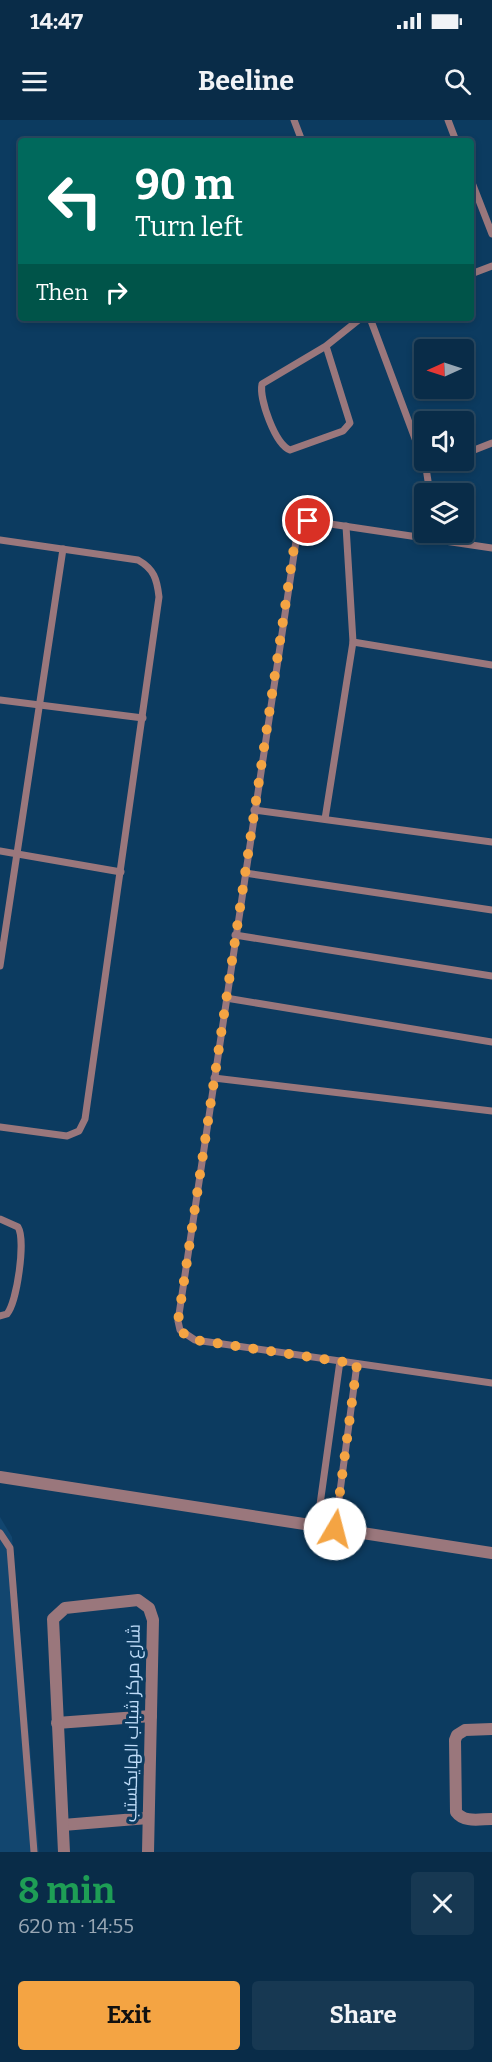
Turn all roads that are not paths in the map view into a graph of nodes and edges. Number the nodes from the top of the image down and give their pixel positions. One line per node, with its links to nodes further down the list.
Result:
1 (294, 120): 3 (lane)
2 (448, 120): 4 (lane)
3 (301, 138)
4 (455, 138)
5 (474, 190): 6 (lane)
6 (492, 234)
7 (492, 266): 8 (lane)
8 (474, 273)
9 (357, 321): 11 (lane)
10 (371, 321): 12 (lane)
11 (326, 346): 11 (lane)
12 (414, 436)
13 (492, 443): 14 (lane)
14 (474, 450)
15 (346, 526): 16 (lane); 21 (lane); 26 (lane)
16 (414, 534)
17 (0, 540): 20 (lane)
18 (467, 543): 19 (lane)
19 (492, 548)
20 (63, 549): 24 (lane); 25 (lane)
21 (353, 642): 22 (lane); 27 (lane)
22 (492, 665)
23 (0, 700): 24 (lane)
24 (40, 705): 25 (lane); 30 (lane)
25 (143, 718): 31 (lane)
26 (254, 810): 27 (lane); 32 (lane)
27 (325, 819): 28 (lane)
28 (492, 842)
29 (0, 851): 30 (lane)
30 (17, 853): 31 (lane); 35 (lane)
31 (121, 872): 41 (lane)
32 (245, 873): 33 (lane); 34 (lane)
33 (492, 910)
34 (235, 935): 36 (lane); 37 (lane)
35 (0, 966)
36 (492, 976)
37 (226, 998): 38 (lane); 39 (lane)
38 (492, 1042)
39 (214, 1078): 40 (lane); 44 (lane)
40 (492, 1112)
41 (0, 1127)
42 (0, 1219): 43 (lane)
43 (0, 1316)
44 (340, 1361): 45 (lane); 48 (lane)
45 (357, 1364): 46 (lane); 49 (lane)
46 (492, 1383)
47 (0, 1477): 48 (street)
48 (318, 1526): 49 (street)
49 (335, 1529): 51 (street)
50 (0, 1533): 58 (lane)
51 (492, 1553)
52 (151, 1716): 53 (street); 53 (street, شارع مركز شباب الهايكستب); 55 (street, شارع مركز شباب الهايكستب)
53 (57, 1723): 57 (street, شارع مركز شباب الهايكستب)
54 (492, 1729): 56 (street)
55 (148, 1818): 57 (street); 60 (street, شارع مركز شباب الهايكستب)
56 (492, 1819)
57 (63, 1825): 59 (street, شارع مركز شباب الهايكستب)
58 (34, 1852)
59 (64, 1852)
60 (148, 1852)

